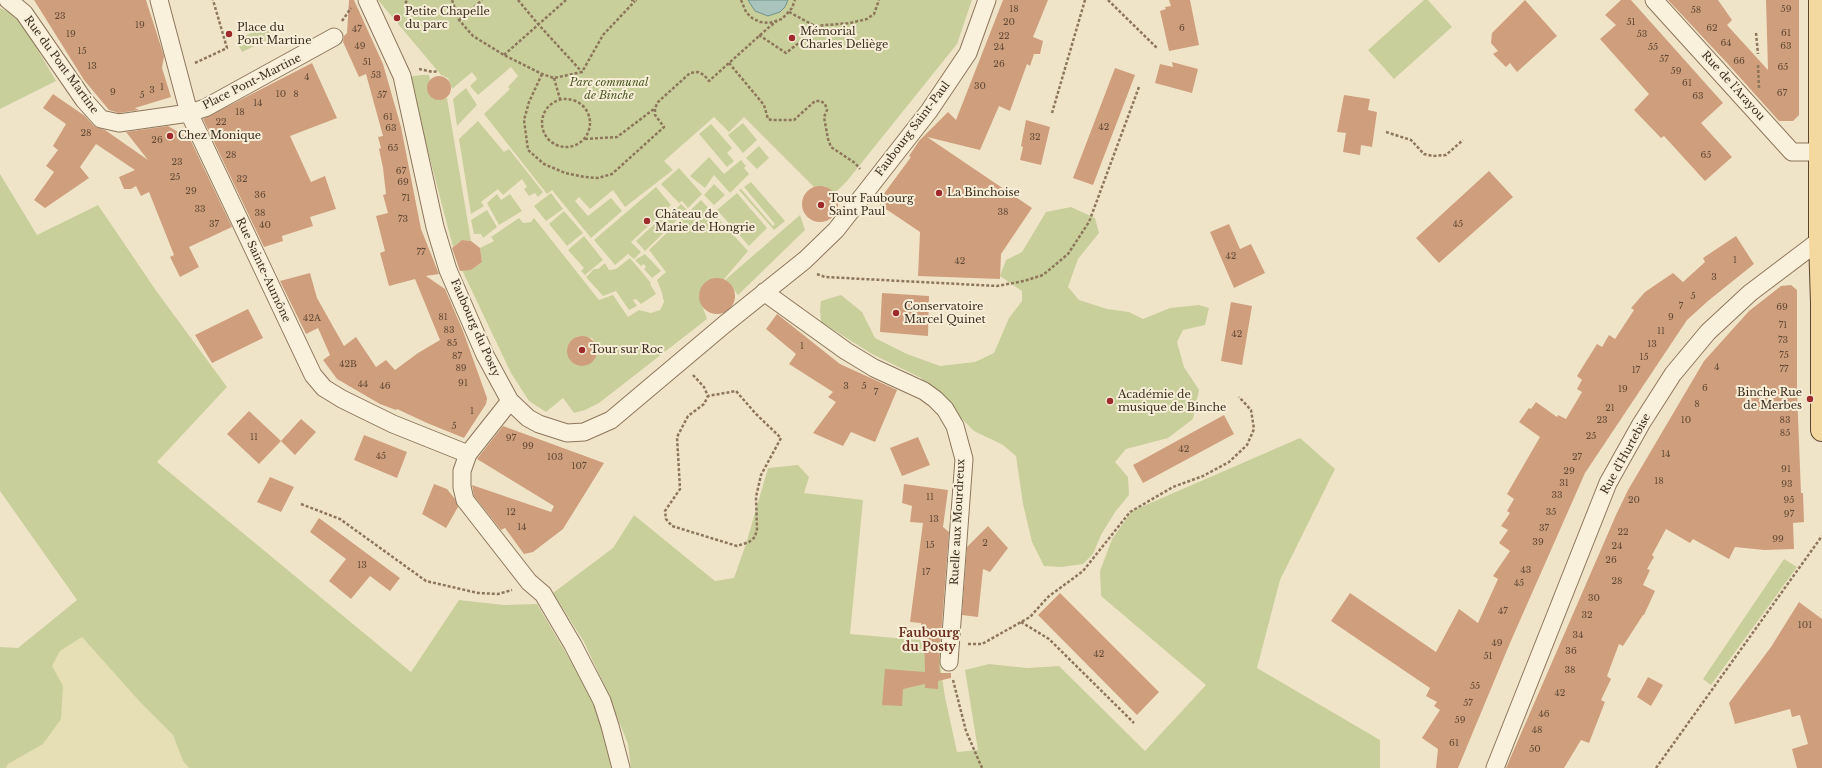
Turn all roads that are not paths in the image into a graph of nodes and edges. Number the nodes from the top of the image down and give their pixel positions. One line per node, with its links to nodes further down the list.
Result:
1 (8, 0): 8 (street, Rue du Pont Martine)
2 (159, 0): 8 (street, Rue Sainte-Aumône)
3 (987, 0): 11 (street, Faubourg Saint-Paul)
4 (1654, 0): 9 (street, Rue de l'Arayou)
5 (1820, 0): 9 (main road)
6 (361, 2): 12 (street, Faubourg du Posty)
7 (334, 37): 8 (street, Place Pont-Martine)
8 (189, 113): 14 (street, Rue Sainte-Aumône)
9 (1820, 152): 10 (main road)
10 (1820, 240): 13 (main road); 17 (street, Rue d'Hurtebise)
11 (764, 292): 12 (street, Faubourg du Posty); 15 (street, Ruelle aux Mourdreux)
12 (510, 401): 14 (street)
13 (1822, 430)
14 (468, 454): 16 (street)
15 (949, 662)
16 (621, 768)
17 (1495, 768)

